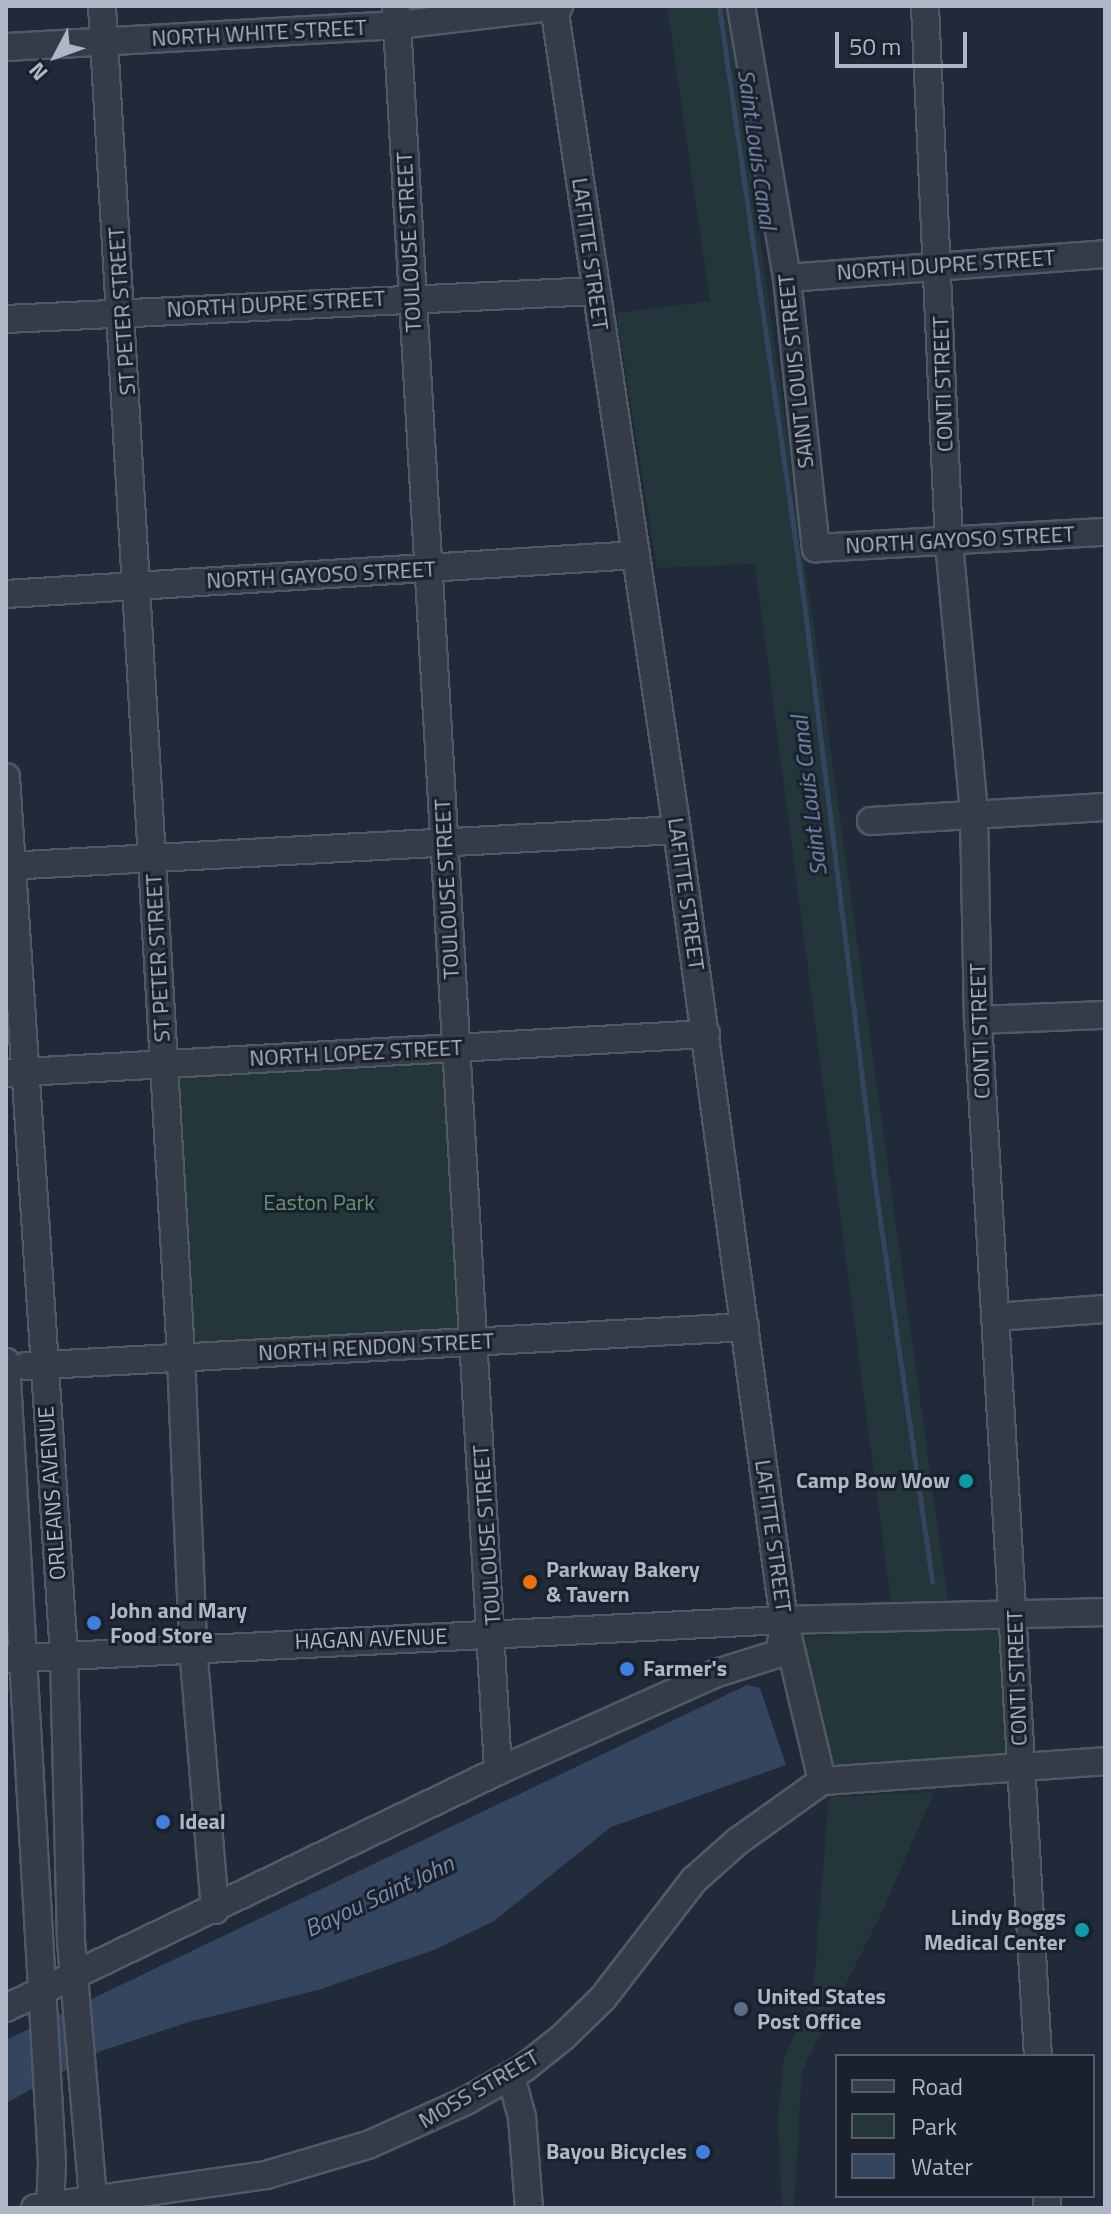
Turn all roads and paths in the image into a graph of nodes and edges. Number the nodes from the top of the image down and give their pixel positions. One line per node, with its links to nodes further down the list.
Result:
1 (102, 6): 6 (street, ST PETER STREET)
2 (741, 6): 10 (street, SAINT LOUIS STREET)
3 (925, 6): 9 (street, CONTI STREET)
4 (556, 7): 5 (street, NORTH WHITE STREET); 11 (street, LAFITTE STREET)
5 (397, 16): 6 (street, NORTH WHITE STREET); 12 (street, TOULOUSE STREET)
6 (104, 42): 7 (street, NORTH WHITE STREET); 13 (street, ST PETER STREET)
7 (6, 47)
8 (1105, 254): 9 (street, NORTH DUPRE STREET)
9 (938, 263): 10 (street, NORTH DUPRE STREET); 16 (street, CONTI STREET)
10 (787, 278): 17 (street, SAINT LOUIS STREET)
11 (595, 291): 12 (street, NORTH DUPRE STREET); 18 (street, LAFITTE STREET)
12 (412, 297): 13 (street, NORTH DUPRE STREET); 19 (street, TOULOUSE STREET)
13 (123, 313): 14 (street, NORTH DUPRE STREET); 20 (street, ST PETER STREET)
14 (6, 319)
15 (1105, 532): 16 (street, NORTH GAYOSO STREET)
16 (949, 543): 17 (street, NORTH GAYOSO STREET); 24 (street, CONTI STREET)
17 (816, 548)
18 (636, 555): 19 (street, NORTH GAYOSO STREET); 26 (street, LAFITTE STREET)
19 (428, 569): 20 (street, NORTH GAYOSO STREET); 27 (street, TOULOUSE STREET)
20 (138, 586): 21 (street, NORTH GAYOSO STREET); 28 (street, ST PETER STREET)
21 (6, 594)
22 (6, 777): 29 (street, ORLEANS AVENUE)
23 (1105, 807): 24 (street)
24 (974, 815): 25 (street); 31 (street, CONTI STREET)
25 (871, 821)
26 (677, 830): 27 (street); 32 (street, LAFITTE STREET)
27 (445, 842): 28 (street); 33 (street, TOULOUSE STREET)
28 (152, 858): 29 (street); 34 (street, ST PETER STREET)
29 (8, 866): 35 (street, ORLEANS AVENUE)
30 (1105, 1015): 31 (street)
31 (978, 1020): 37 (street, CONTI STREET)
32 (706, 1034): 33 (street, NORTH LOPEZ STREET); 38 (street, LAFITTE STREET)
33 (456, 1047): 34 (street, NORTH LOPEZ STREET); 39 (street, TOULOUSE STREET)
34 (165, 1064): 35 (street, NORTH LOPEZ STREET); 40 (street, ST PETER STREET)
35 (15, 1072): 41 (street, ORLEANS AVENUE)
36 (1105, 1309): 37 (street)
37 (995, 1317): 44 (street, CONTI STREET)
38 (745, 1327): 39 (street, NORTH RENDON STREET); 45 (street, LAFITTE STREET)
39 (473, 1341): 40 (street, NORTH RENDON STREET); 46 (street, TOULOUSE STREET)
40 (181, 1357): 41 (street, NORTH RENDON STREET); 47 (street, ST PETER STREET)
41 (43, 1365): 42 (street, NORTH RENDON STREET); 48 (street, ORLEANS AVENUE)
42 (6, 1366): 49 (street, ORLEANS AVENUE)
43 (1105, 1612): 44 (street, HAGAN AVENUE)
44 (1015, 1616): 45 (street, HAGAN AVENUE); 51 (street, CONTI STREET)
45 (784, 1620): 46 (street, HAGAN AVENUE); 52 (street); 53 (street, LAFITTE STREET)
46 (494, 1634): 47 (street, HAGAN AVENUE); 52 (street, TOULOUSE STREET)
47 (193, 1647): 48 (street, HAGAN AVENUE); 54 (street, ST PETER STREET)
48 (64, 1656): 49 (street, HAGAN AVENUE); 55 (street, ORLEANS AVENUE)
49 (15, 1659): 56 (street, ORLEANS AVENUE)
50 (1105, 1761): 51 (street)
51 (1020, 1766): 53 (street); 58 (street, CONTI STREET)
52 (498, 1771): 54 (street)
53 (822, 1781): 59 (street, MOSS STREET)
54 (215, 1910): 55 (street)
55 (74, 1988): 56 (street); 61 (street, ORLEANS AVENUE)
56 (40, 2002): 57 (street); 62 (street, ORLEANS AVENUE)
57 (6, 2008)
58 (1038, 2054)
59 (511, 2076): 60 (street, MOSS STREET); 64 (street)
60 (158, 2192): 61 (street, MOSS STREET); 63 (street)
61 (94, 2202): 62 (street, MOSS STREET)
62 (45, 2206)
63 (135, 2208)
64 (529, 2208)

